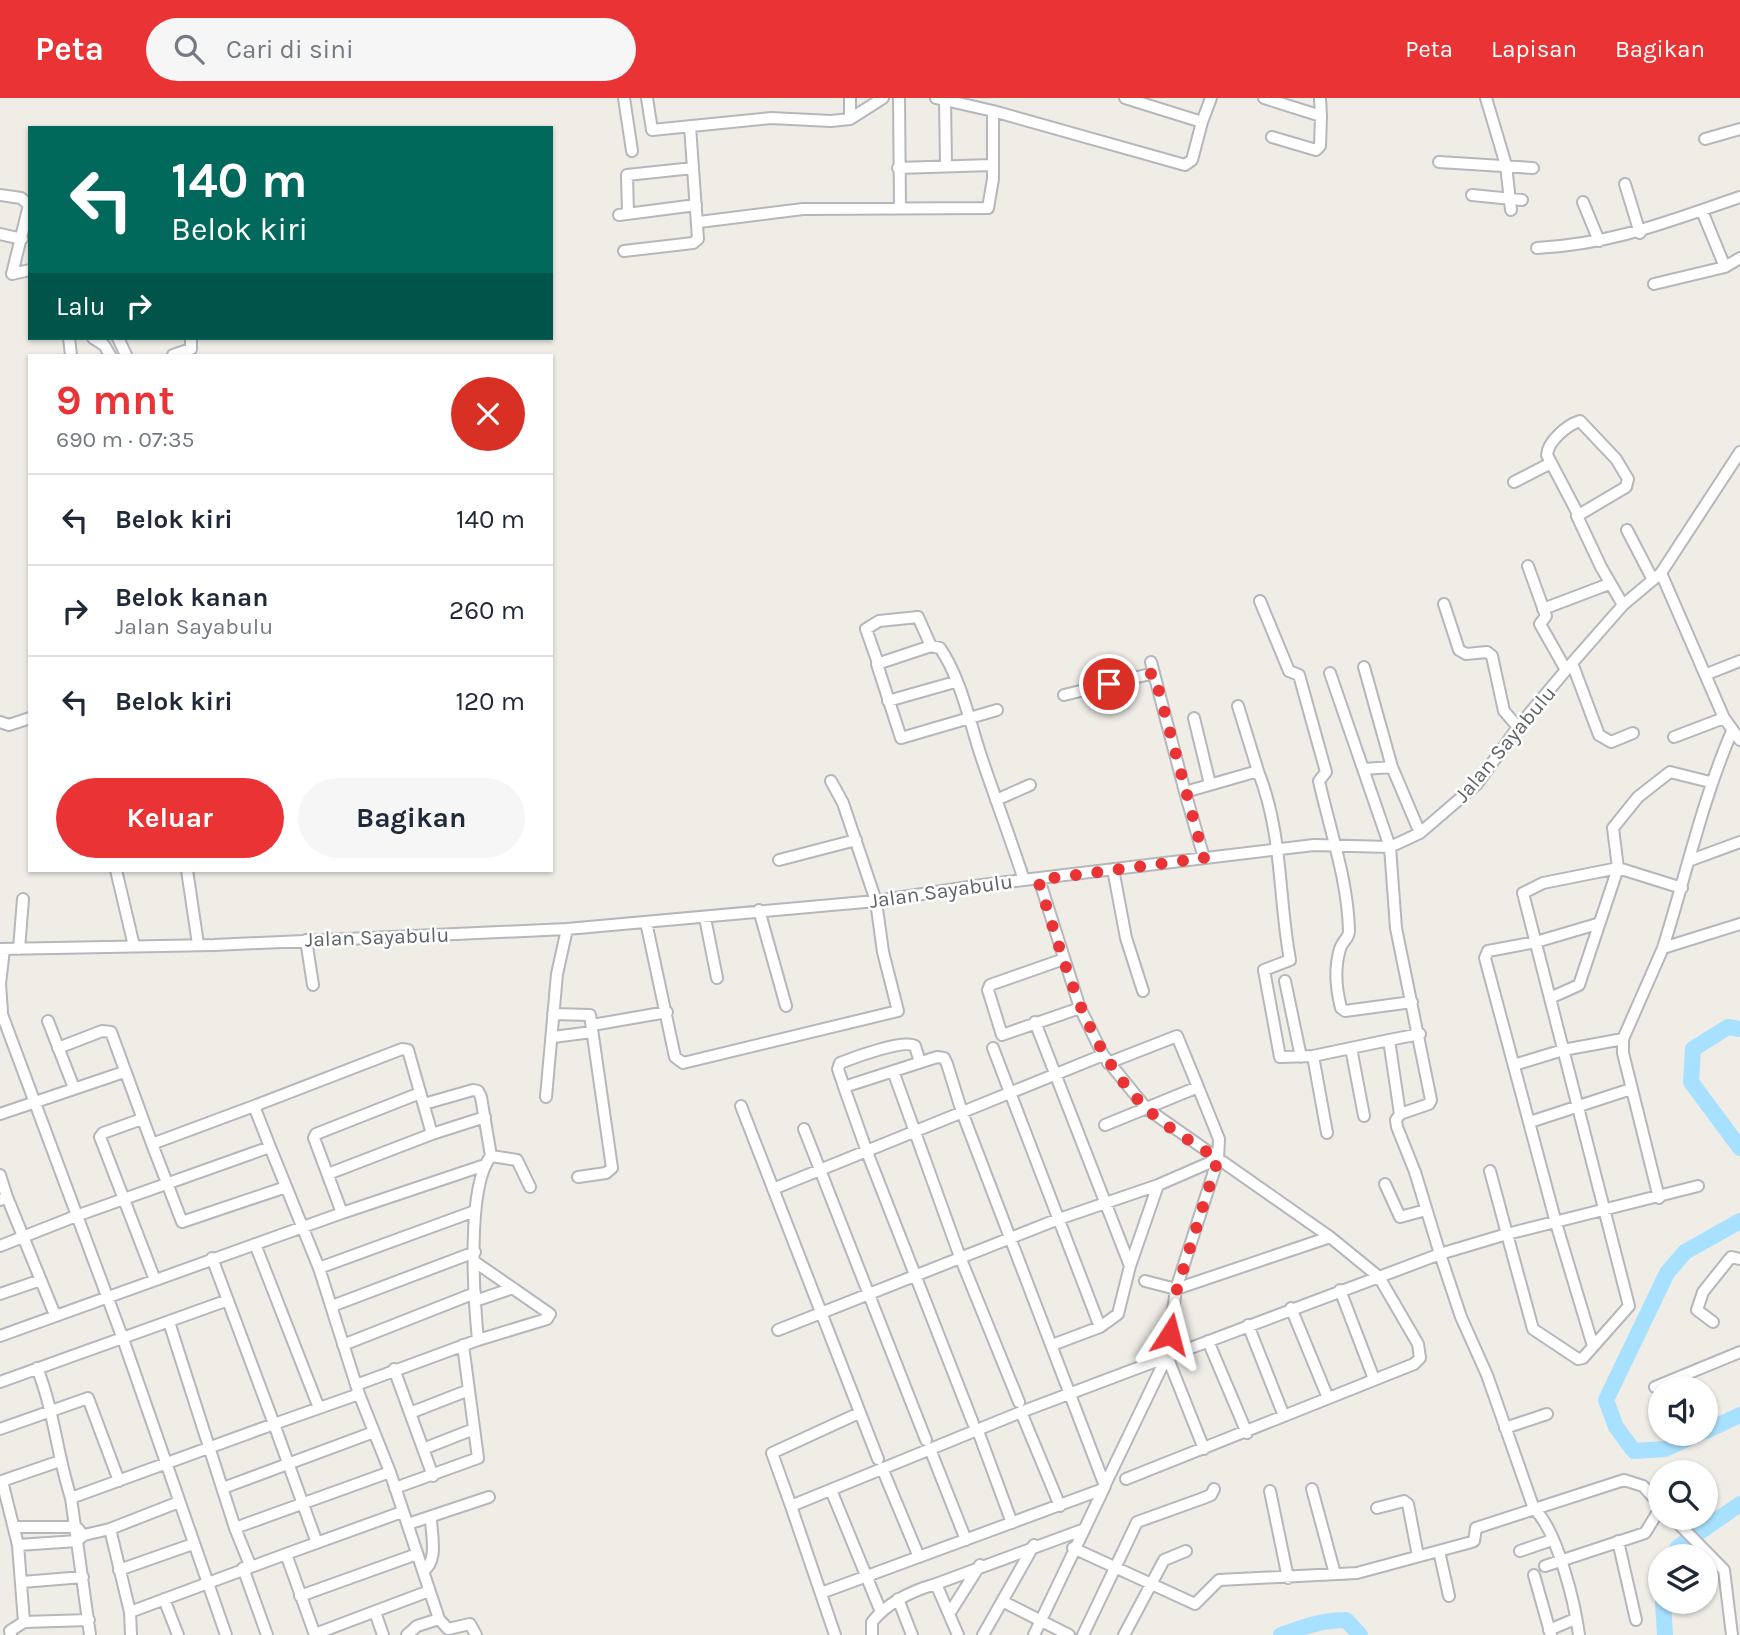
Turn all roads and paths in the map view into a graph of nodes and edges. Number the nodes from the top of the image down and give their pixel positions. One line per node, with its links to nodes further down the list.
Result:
1 (624, 98): 23 (street)
2 (647, 98): 19 (street)
3 (850, 98): 15 (street)
4 (883, 98): 15 (street)
5 (899, 98): 29 (street)
6 (1125, 98): 16 (street)
7 (1211, 98): 16 (street)
8 (1264, 98): 14 (street)
9 (1320, 98): 14 (street)
10 (1486, 98): 27 (street)
11 (940, 99): 12 (street); 25 (street)
12 (974, 102): 13 (street)
13 (993, 111): 16 (street); 26 (street)
14 (1321, 116): 20 (street)
15 (850, 119): 17 (street)
16 (1202, 122)
17 (690, 126): 19 (street); 28 (street)
18 (1740, 129): 21 (street)
19 (652, 130): 22 (street)
20 (1272, 137)
21 (1705, 139)
22 (653, 143)
23 (632, 151)
24 (1439, 162): 27 (street)
25 (946, 165): 26 (street); 29 (street)
26 (992, 165): 38 (street)
27 (1506, 165): 30 (street); 33 (street)
28 (693, 168): 37 (street); 37 (street)
29 (898, 168): 38 (street)
30 (1533, 168)
31 (1625, 184): 42 (street)
32 (0, 195): 36 (street)
33 (1472, 195)
34 (1740, 197): 40 (street)
35 (1583, 202): 45 (street)
36 (28, 204)
37 (696, 205): 41 (street)
38 (900, 207): 41 (street)
39 (28, 210): 44 (street)
40 (1702, 211): 42 (street); 50 (street)
41 (699, 222): 47 (street)
42 (1640, 233): 45 (street)
43 (0, 234): 44 (street)
44 (22, 239): 52 (street)
45 (1599, 241): 46 (street)
46 (1537, 248)
47 (624, 251)
48 (1740, 258): 50 (street)
49 (0, 268): 52 (street)
50 (1725, 268): 53 (street)
51 (28, 270): 52 (street)
52 (12, 274)
53 (1654, 284)
54 (96, 340): 56 (street)
55 (191, 340): 57 (street)
56 (109, 354)
57 (176, 354)
58 (1740, 452): 64 (street, Jalan Sayabulu)
59 (1551, 463): 60 (street); 61 (street); 61 (street)
60 (1514, 482)
61 (1578, 514): 65 (street)
62 (1627, 530): 64 (street)
63 (1528, 566): 69 (street)
64 (1657, 577): 68 (street, Jalan Sayabulu); 76 (street)
65 (1609, 584): 68 (street); 69 (street)
66 (1260, 601): 104 (street)
67 (1444, 604): 87 (street)
68 (1623, 605): 74 (street, Jalan Sayabulu)
69 (1543, 609): 74 (street)
70 (931, 646): 72 (street); 72 (street); 77 (street)
71 (1740, 661): 76 (street)
72 (878, 663): 79 (street)
73 (1364, 667): 92 (street)
74 (1569, 667): 87 (street, Jalan Sayabulu); 89 (street)
75 (1330, 673): 93 (street)
76 (1707, 674): 83 (street)
77 (955, 682): 79 (street); 85 (street)
78 (1064, 695): 99 (street)
79 (888, 701): 85 (street)
80 (1238, 706): 94 (street)
81 (997, 710): 85 (street)
82 (1194, 718): 97 (street)
83 (1724, 718): 88 (street); 90 (street)
84 (28, 719): 86 (street)
85 (969, 720): 100 (street)
86 (0, 722)
87 (1518, 727): 101 (street, Jalan Sayabulu)
88 (1732, 731): 91 (street); 96 (street)
89 (1633, 733)
90 (1674, 737)
91 (1740, 740)
92 (1392, 767): 93 (street); 101 (street)
93 (1364, 769): 105 (street)
94 (1258, 771): 97 (street); 106 (street)
95 (831, 780): 102 (street)
96 (1710, 782): 109 (street); 110 (street)
97 (1210, 784): 99 (street)
98 (1030, 785): 100 (street)
99 (1185, 792): 107 (street)
100 (996, 800): 114 (street)
101 (1420, 832): 105 (street, Jalan Sayabulu)
102 (856, 840): 108 (street); 118 (street)
103 (1740, 842): 109 (street)
104 (1333, 845): 105 (street, Jalan Sayabulu); 106 (street, Jalan Sayabulu); 138 (street)
105 (1390, 847): 138 (street)
106 (1279, 849): 107 (street, Jalan Sayabulu); 155 (street)
107 (1204, 858): 111 (street, Jalan Sayabulu)
108 (779, 860)
109 (1691, 860): 116 (street)
110 (1618, 868): 116 (street); 122 (street); 126 (street)
111 (1113, 869): 115 (street, Jalan Sayabulu); 136 (street)
112 (116, 872): 128 (street)
113 (187, 872): 127 (street)
114 (1024, 880): 115 (street, Jalan Sayabulu); 118 (street, Jalan Sayabulu)
115 (1038, 880): 132 (street)
116 (1682, 888): 129 (street)
117 (23, 899): 131 (street)
118 (876, 901): 119 (street, Jalan Sayabulu); 142 (street)
119 (759, 910): 120 (street, Jalan Sayabulu); 139 (street)
120 (705, 918): 121 (street, Jalan Sayabulu); 133 (street)
121 (646, 922): 124 (street, Jalan Sayabulu); 142 (street)
122 (1597, 924): 126 (street); 137 (street)
123 (1740, 924): 129 (street)
124 (567, 929): 125 (street, Jalan Sayabulu); 143 (street)
125 (306, 940): 127 (street, Jalan Sayabulu); 135 (street)
126 (1536, 942): 137 (street); 158 (street)
127 (198, 944): 128 (street, Jalan Sayabulu)
128 (134, 946): 131 (street, Jalan Sayabulu)
129 (1663, 948): 149 (street)
130 (2, 949): 131 (street, Jalan Sayabulu); 141 (street)
131 (19, 949)
132 (1064, 959): 140 (street); 145 (street)
133 (717, 978)
134 (1285, 981): 155 (street)
135 (313, 985)
136 (1143, 991)
137 (1550, 998): 154 (street)
138 (1412, 1002): 147 (street)
139 (786, 1006)
140 (1080, 1008): 145 (street); 156 (street)
141 (1, 1010): 169 (street)
142 (667, 1012): 146 (street)
143 (553, 1014): 146 (street); 148 (street)
144 (48, 1021): 151 (street)
145 (1035, 1023): 161 (street)
146 (592, 1028): 148 (street); 196 (street)
147 (1420, 1034): 150 (street); 176 (street)
148 (553, 1037): 167 (street)
149 (1623, 1039): 154 (street); 165 (street)
150 (1389, 1040): 153 (street); 176 (street)
151 (58, 1048): 160 (street); 164 (street)
152 (993, 1048): 166 (street)
153 (1351, 1048): 155 (street); 177 (street)
154 (1563, 1050): 158 (street); 170 (street)
155 (1307, 1056): 184 (street)
156 (1106, 1059): 161 (street); 163 (street); 173 (street)
157 (920, 1062): 159 (street); 162 (street); 174 (street)
158 (1514, 1065): 180 (street)
159 (893, 1071): 162 (street); 183 (street)
160 (124, 1072): 164 (street); 179 (street)
161 (1057, 1075): 166 (street); 207 (street)
162 (844, 1087): 188 (street)
163 (1198, 1087): 173 (street); 190 (street)
164 (74, 1088): 169 (street)
165 (1631, 1089): 170 (street); 205 (street)
166 (1009, 1093): 174 (street); 213 (street)
167 (546, 1097)
168 (422, 1099): 171 (street); 178 (street); 185 (street); 194 (street)
169 (33, 1102): 175 (street); 212 (street)
170 (1578, 1105): 180 (street); 209 (street)
171 (254, 1106): 186 (street); 187 (street)
172 (741, 1106): 203 (street)
173 (1146, 1108): 181 (street); 190 (street)
174 (962, 1112): 183 (street); 219 (street)
175 (0, 1114)
176 (1400, 1114): 208 (street)
177 (1364, 1116)
178 (485, 1117): 185 (street); 189 (street)
179 (142, 1119): 186 (street); 206 (street)
180 (1530, 1122): 214 (street)
181 (1105, 1125)
182 (804, 1129): 192 (street)
183 (915, 1133): 188 (street); 224 (street)
184 (1327, 1133)
185 (432, 1134): 194 (street)
186 (152, 1144): 197 (street)
187 (270, 1147): 197 (street); 201 (street)
188 (867, 1152): 192 (street); 229 (street)
189 (491, 1156): 191 (street); 202 (street)
190 (1218, 1159): 199 (street); 218 (street); 235 (street)
191 (482, 1166): 210 (street); 211 (street)
192 (820, 1169): 203 (street); 238 (street)
193 (1490, 1171): 216 (street)
194 (328, 1174): 211 (street)
195 (0, 1175): 204 (street)
196 (578, 1177)
197 (167, 1184): 201 (street); 206 (street)
198 (1385, 1184): 208 (street)
199 (1158, 1185): 207 (street); 227 (street)
200 (1698, 1186): 205 (street)
201 (286, 1187): 215 (street)
202 (530, 1187)
203 (774, 1189): 244 (street)
204 (4, 1198): 217 (street)
205 (1659, 1198): 209 (street)
206 (122, 1200): 212 (street); 232 (street)
207 (1107, 1202): 213 (street); 227 (street)
208 (1426, 1210): 222 (street)
209 (1606, 1210): 214 (street); 258 (street)
210 (475, 1211): 223 (street); 228 (street)
211 (342, 1213): 215 (street)
212 (76, 1216): 217 (street); 239 (street)
213 (1056, 1220): 219 (street); 249 (street)
214 (1556, 1223): 216 (street); 258 (street)
215 (303, 1228): 220 (street); 228 (street)
216 (1507, 1234): 222 (street); 258 (street)
217 (25, 1237): 221 (street); 231 (street)
218 (1331, 1237): 230 (street); 235 (street)
219 (1010, 1239): 224 (street); 257 (street)
220 (255, 1244): 225 (street); 271 (street)
221 (0, 1246)
222 (1440, 1254): 230 (street); 279 (street)
223 (475, 1257): 234 (street); 240 (street); 242 (street)
224 (960, 1257): 229 (street); 270 (street)
225 (212, 1258): 232 (street); 241 (street)
226 (1740, 1259): 247 (street)
227 (1130, 1266): 249 (street)
228 (318, 1268): 242 (street)
229 (915, 1277): 238 (street); 278 (street)
230 (1379, 1277): 236 (street); 264 (street)
231 (41, 1280): 237 (street); 245 (street)
232 (155, 1280): 239 (street)
233 (1145, 1281): 235 (street)
234 (513, 1288): 240 (street); 253 (street)
235 (1177, 1289): 260 (street)
236 (1340, 1290): 243 (street); 264 (street)
237 (0, 1294)
238 (867, 1295): 244 (street); 284 (street)
239 (107, 1297): 245 (street); 252 (street)
240 (475, 1297): 253 (street); 255 (street)
241 (228, 1300): 246 (street); 277 (street)
242 (332, 1306): 255 (street)
243 (1292, 1308): 248 (street); 269 (street)
244 (821, 1314): 250 (street); 274 (street)
245 (55, 1315): 251 (street)
246 (169, 1322): 252 (street); 285 (street)
247 (1713, 1322)
248 (1248, 1325): 254 (street); 276 (street)
249 (1100, 1327): 257 (street)
250 (778, 1330)
251 (0, 1336)
252 (123, 1339): 261 (street); 290 (street)
253 (478, 1340): 256 (street)
254 (1208, 1341): 260 (street); 283 (street)
255 (343, 1345): 266 (street)
256 (463, 1345): 262 (street); 267 (street)
257 (1052, 1345): 268 (street)
258 (1593, 1346)
259 (1740, 1352): 263 (street)
260 (1167, 1356): 268 (street); 287 (street); 298 (street)
261 (37, 1368): 265 (street); 272 (street)
262 (394, 1369): 266 (street); 273 (street)
263 (1682, 1376)
264 (1374, 1379): 269 (street)
265 (0, 1382)
266 (357, 1390): 271 (street); 282 (street)
267 (469, 1390): 273 (street); 281 (street)
268 (1071, 1392): 270 (street); 298 (street)
269 (1328, 1398): 276 (street)
270 (1020, 1407): 278 (street); 309 (street)
271 (319, 1408): 277 (street)
272 (52, 1411): 280 (street); 288 (street); 295 (street)
273 (410, 1413): 286 (street)
274 (859, 1413): 289 (street); 308 (street)
275 (1547, 1414): 279 (street)
276 (1284, 1416): 283 (street)
277 (274, 1424): 285 (street); 291 (street)
278 (975, 1427): 284 (street); 314 (street)
279 (1505, 1428): 311 (street)
280 (0, 1429)
281 (474, 1429): 286 (street); 293 (street)
282 (374, 1432): 291 (street); 292 (street)
283 (1247, 1433): 287 (street)
284 (928, 1444): 289 (street); 324 (street)
285 (209, 1448): 290 (street); 296 (street)
286 (423, 1449): 293 (street)
287 (1204, 1450): 294 (street)
288 (60, 1461): 305 (street); 316 (street)
289 (880, 1463): 301 (street); 337 (street)
290 (166, 1464): 295 (street); 306 (street)
291 (289, 1465): 296 (street); 307 (street)
292 (390, 1472): 297 (street); 307 (street)
293 (433, 1476): 297 (street)
294 (1126, 1479)
295 (119, 1481): 305 (street)
296 (223, 1488): 318 (street)
297 (395, 1488): 312 (street)
298 (1103, 1489): 309 (street); 320 (street)
299 (1214, 1489): 342 (street)
300 (1312, 1489): 345 (street)
301 (831, 1490): 308 (street); 349 (street)
302 (1270, 1491): 351 (street)
303 (1648, 1492): 311 (street)
304 (489, 1497): 313 (street)
305 (71, 1498): 322 (street)
306 (179, 1502): 319 (street); 327 (street)
307 (302, 1504): 318 (street); 326 (street)
308 (791, 1506): 357 (street)
309 (1060, 1506): 314 (street)
310 (1377, 1508): 336 (street)
311 (1534, 1509): 323 (street); 332 (street)
312 (402, 1512): 315 (street); 326 (street)
313 (431, 1518): 315 (street); 344 (street)
314 (1012, 1523): 324 (street)
315 (408, 1524): 335 (street)
316 (14, 1527): 322 (street); 328 (street)
317 (1648, 1527): 325 (street)
318 (235, 1528): 341 (street)
319 (110, 1529): 322 (street); 343 (street)
320 (1082, 1530): 329 (street); 330 (street)
321 (1685, 1530): 350 (street)
322 (79, 1534): 328 (street); 348 (street)
323 (1552, 1539): 333 (street); 338 (street)
324 (966, 1540): 337 (street)
325 (1618, 1541): 338 (street); 370 (street)
326 (317, 1543): 334 (street)
327 (193, 1544): 343 (street); 353 (street)
328 (18, 1545): 352 (street)
329 (1034, 1545): 339 (street); 362 (street)
330 (1073, 1548): 342 (street); 371 (street)
331 (1186, 1551): 355 (street)
332 (1439, 1551): 336 (street); 359 (street)
333 (1520, 1551)
334 (286, 1554): 341 (street); 358 (street)
335 (417, 1554): 344 (street); 358 (street)
336 (1418, 1556): 345 (street)
337 (919, 1557): 349 (street)
338 (1560, 1560): 340 (street); 368 (street)
339 (980, 1565): 354 (street); 366 (street)
340 (1545, 1566)
341 (247, 1567): 353 (street); 380 (street)
342 (1115, 1569): 355 (street); 391 (street)
343 (119, 1570): 363 (street)
344 (423, 1571): 356 (street)
345 (1335, 1574): 351 (street)
346 (1740, 1574): 350 (street)
347 (1534, 1575): 374 (street)
348 (83, 1577): 352 (street); 369 (street)
349 (866, 1577): 357 (street); 365 (street)
350 (1727, 1577): 394 (street)
351 (1288, 1578): 355 (street)
352 (22, 1582): 372 (street)
353 (208, 1583): 360 (street); 379 (street)
354 (936, 1584): 361 (street); 366 (street)
355 (1151, 1585): 392 (street)
356 (429, 1591): 364 (street); 367 (street)
357 (821, 1593): 384 (street)
358 (300, 1596): 375 (street)
359 (1449, 1596)
360 (164, 1599): 363 (street); 378 (street)
361 (898, 1599): 365 (street); 386 (street)
362 (1002, 1601): 371 (street); 388 (street)
363 (130, 1612): 377 (street)
364 (375, 1612): 375 (street); 381 (street)
365 (881, 1612): 385 (street)
366 (949, 1614): 387 (street)
367 (439, 1619): 382 (street); 383 (street)
368 (1575, 1619): 374 (street); 393 (street)
369 (89, 1620): 372 (street); 376 (street)
370 (1636, 1620)
371 (1041, 1621): 389 (street); 390 (street)
372 (24, 1622): 373 (street)
373 (7, 1631)
374 (1550, 1633)
375 (315, 1634)
376 (90, 1635)
377 (131, 1635)
378 (178, 1635)
379 (226, 1635)
380 (267, 1635)
381 (383, 1635)
382 (407, 1635)
383 (476, 1635)
384 (835, 1635)
385 (873, 1635)
386 (912, 1635)
387 (958, 1635)
388 (983, 1635)
389 (1034, 1635)
390 (1069, 1635)
391 (1083, 1635)
392 (1124, 1635)
393 (1579, 1635)
394 (1732, 1635)

